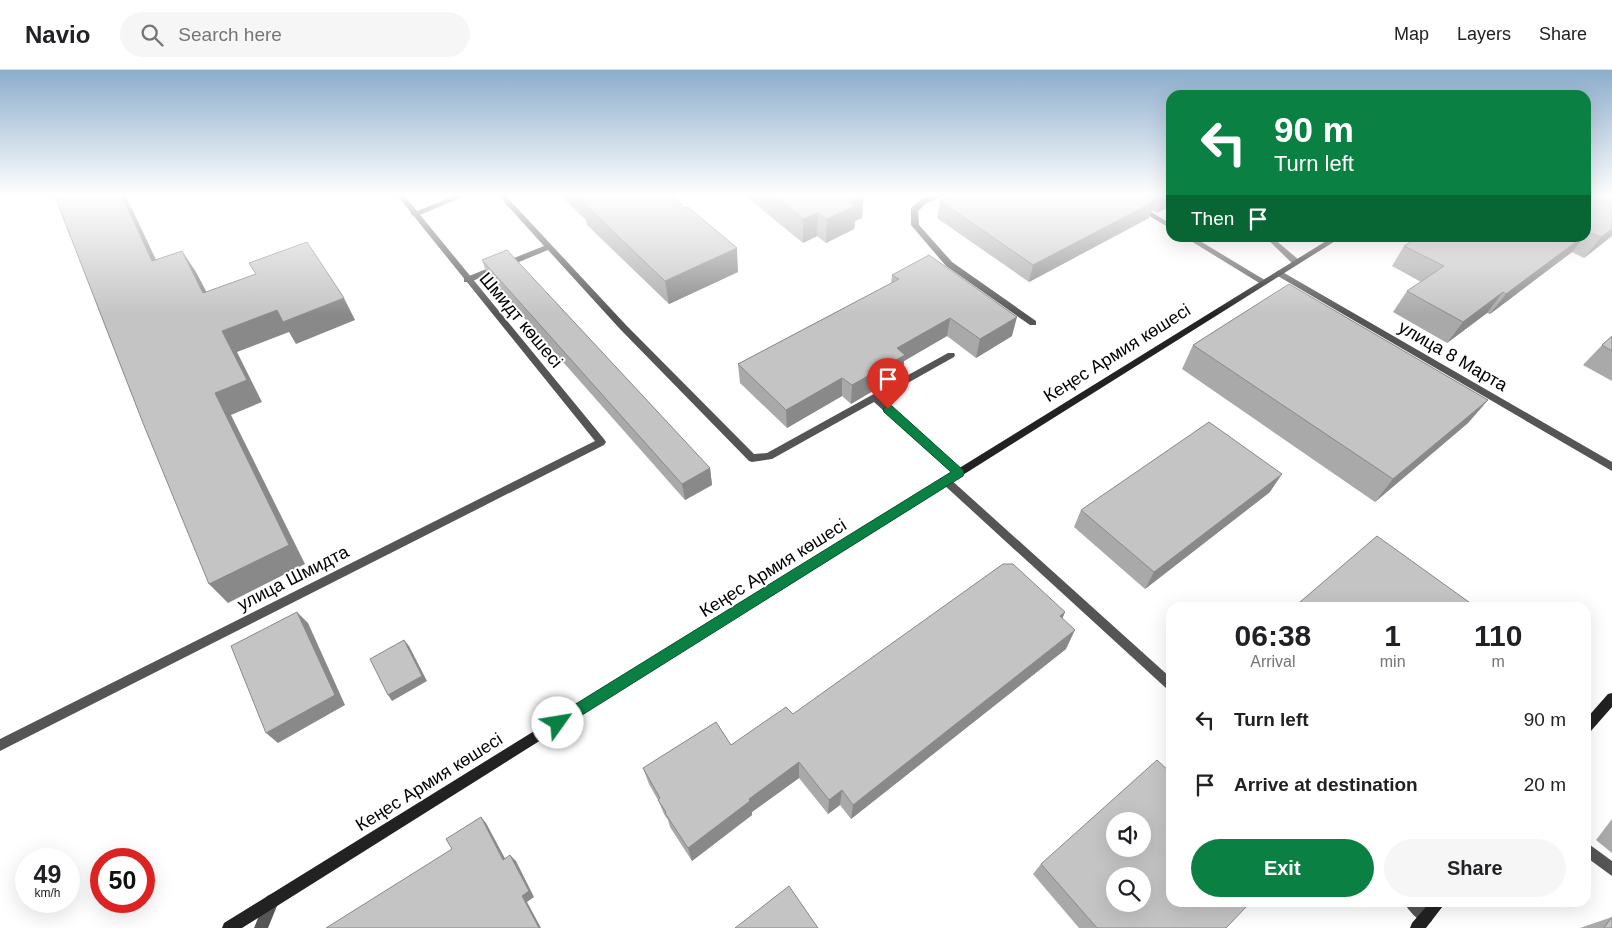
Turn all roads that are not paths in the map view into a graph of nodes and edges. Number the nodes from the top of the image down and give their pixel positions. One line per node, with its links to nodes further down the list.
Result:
1 (430, 234): 10 (street, Шмидт көшесі)
2 (538, 234): 7 (street)
3 (923, 234): 12 (street)
4 (1197, 242): 11 (street)
5 (1274, 242): 8 (street)
6 (1329, 242): 8 (main road, Кеңес Армия көшесі)
7 (549, 246): 10 (street); 14 (street)
8 (1296, 262): 9 (main road, Кеңес Армия көшесі)
9 (1279, 273): 11 (main road, Кеңес Армия көшесі); 16 (street, улица 8 Марта)
10 (467, 280): 15 (street, Шмидт көшесі)
11 (1264, 282): 17 (main road, Кеңес Армия көшесі)
12 (1033, 323)
13 (951, 354): 14 (street)
14 (876, 398): 17 (street)
15 (601, 442): 22 (street, улица Шмидта)
16 (1612, 466)
17 (959, 473): 18 (main road, Кеңес Армия көшесі)
18 (946, 481): 19 (street); 25 (main road, Кеңес Армия көшесі)
19 (1166, 681)
20 (1612, 698): 21 (main road)
21 (1591, 722)
22 (0, 745)
23 (1591, 852): 24 (street)
24 (1612, 869)
25 (272, 901): 29 (main road, Кеңес Армия көшесі); 30 (street)
26 (1415, 907): 28 (street)
27 (1435, 907): 28 (main road)
28 (1426, 917): 31 (main road)
29 (229, 928)
30 (261, 928)
31 (1417, 928)

